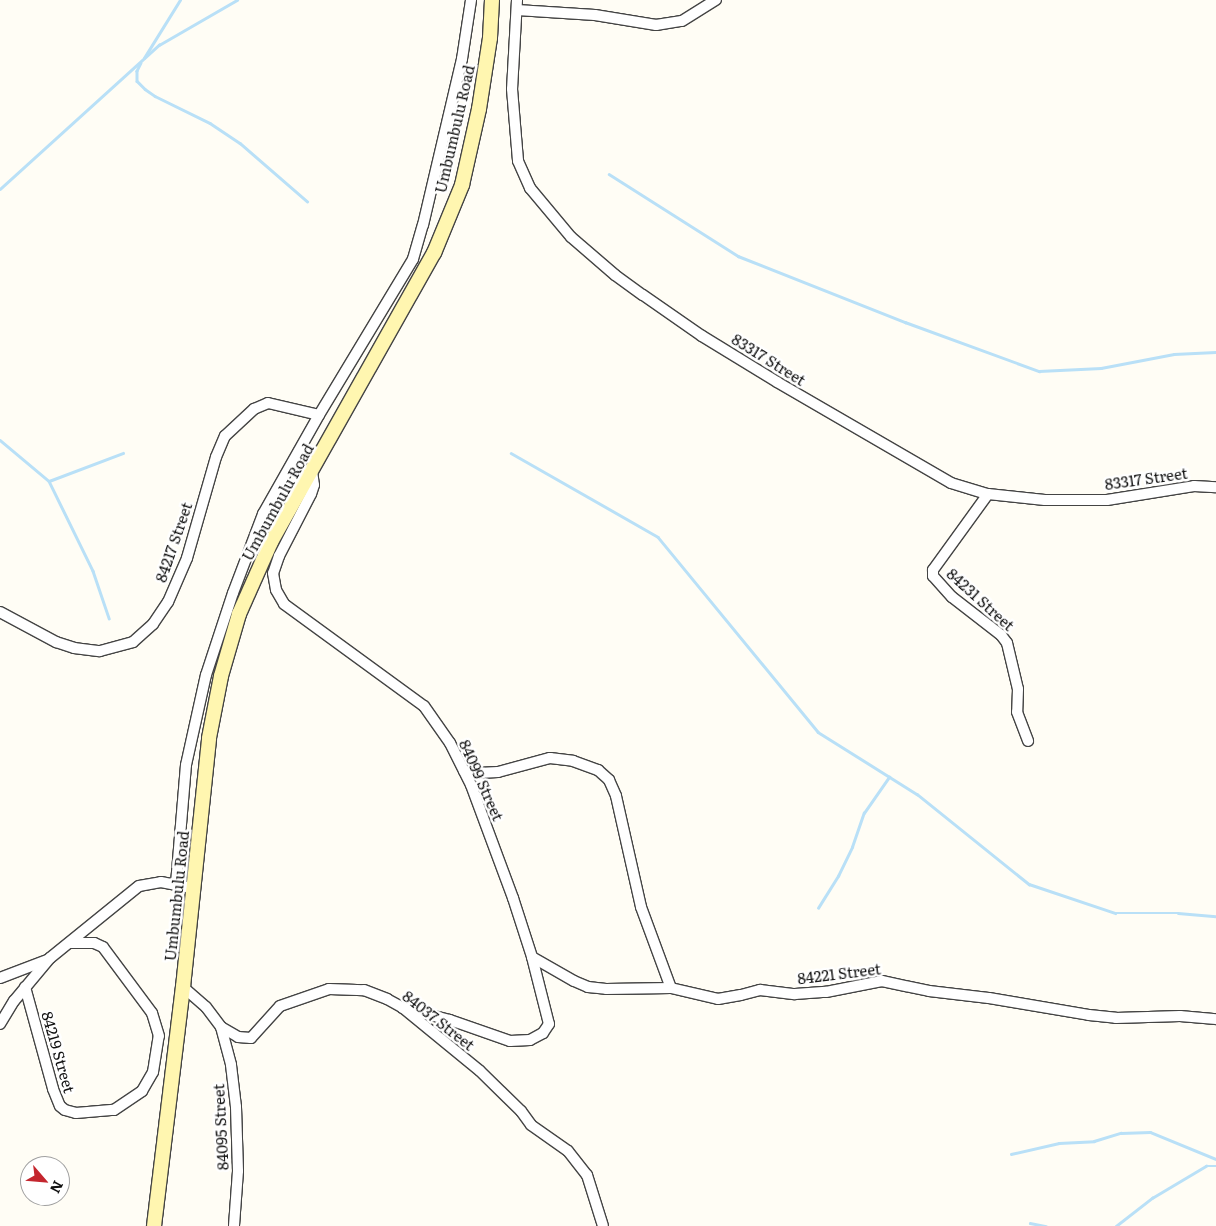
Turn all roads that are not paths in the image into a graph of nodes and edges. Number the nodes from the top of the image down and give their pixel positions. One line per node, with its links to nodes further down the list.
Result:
1 (471, 0): 5 (street)
2 (492, 0): 6 (main road, Umbumbulu Road)
3 (716, 0): 4 (street)
4 (517, 5): 10 (street, 83317 Street)
5 (413, 259): 6 (street); 7 (street)
6 (427, 267): 8 (main road, Umbumbulu Road)
7 (319, 415): 11 (street, 84217 Street); 14 (street)
8 (312, 471): 13 (street, 84099 Street); 15 (main road, Umbumbulu Road)
9 (1216, 487): 10 (street, 83317 Street)
10 (988, 494): 12 (street, 84231 Street)
11 (0, 612)
12 (1028, 741)
13 (464, 771): 17 (street, 84099 Street); 22 (street)
14 (176, 884): 15 (street); 16 (street)
15 (193, 888): 21 (main road, Umbumbulu Road)
16 (70, 943): 18 (street); 20 (street, 84219 Street)
17 (532, 957): 22 (street, 84221 Street); 23 (street, 84099 Street)
18 (50, 958): 19 (street); 20 (street)
19 (0, 978)
20 (25, 987): 25 (street)
21 (183, 987): 26 (street, 84037 Street); 27 (main road, Umbumbulu Road)
22 (671, 988): 24 (street, 84221 Street)
23 (403, 1008): 26 (street, 84037 Street); 29 (street, 84037 Street)
24 (1216, 1019)
25 (0, 1024)
26 (221, 1027): 28 (street, 84095 Street)
27 (154, 1226)
28 (234, 1226)
29 (603, 1226)

